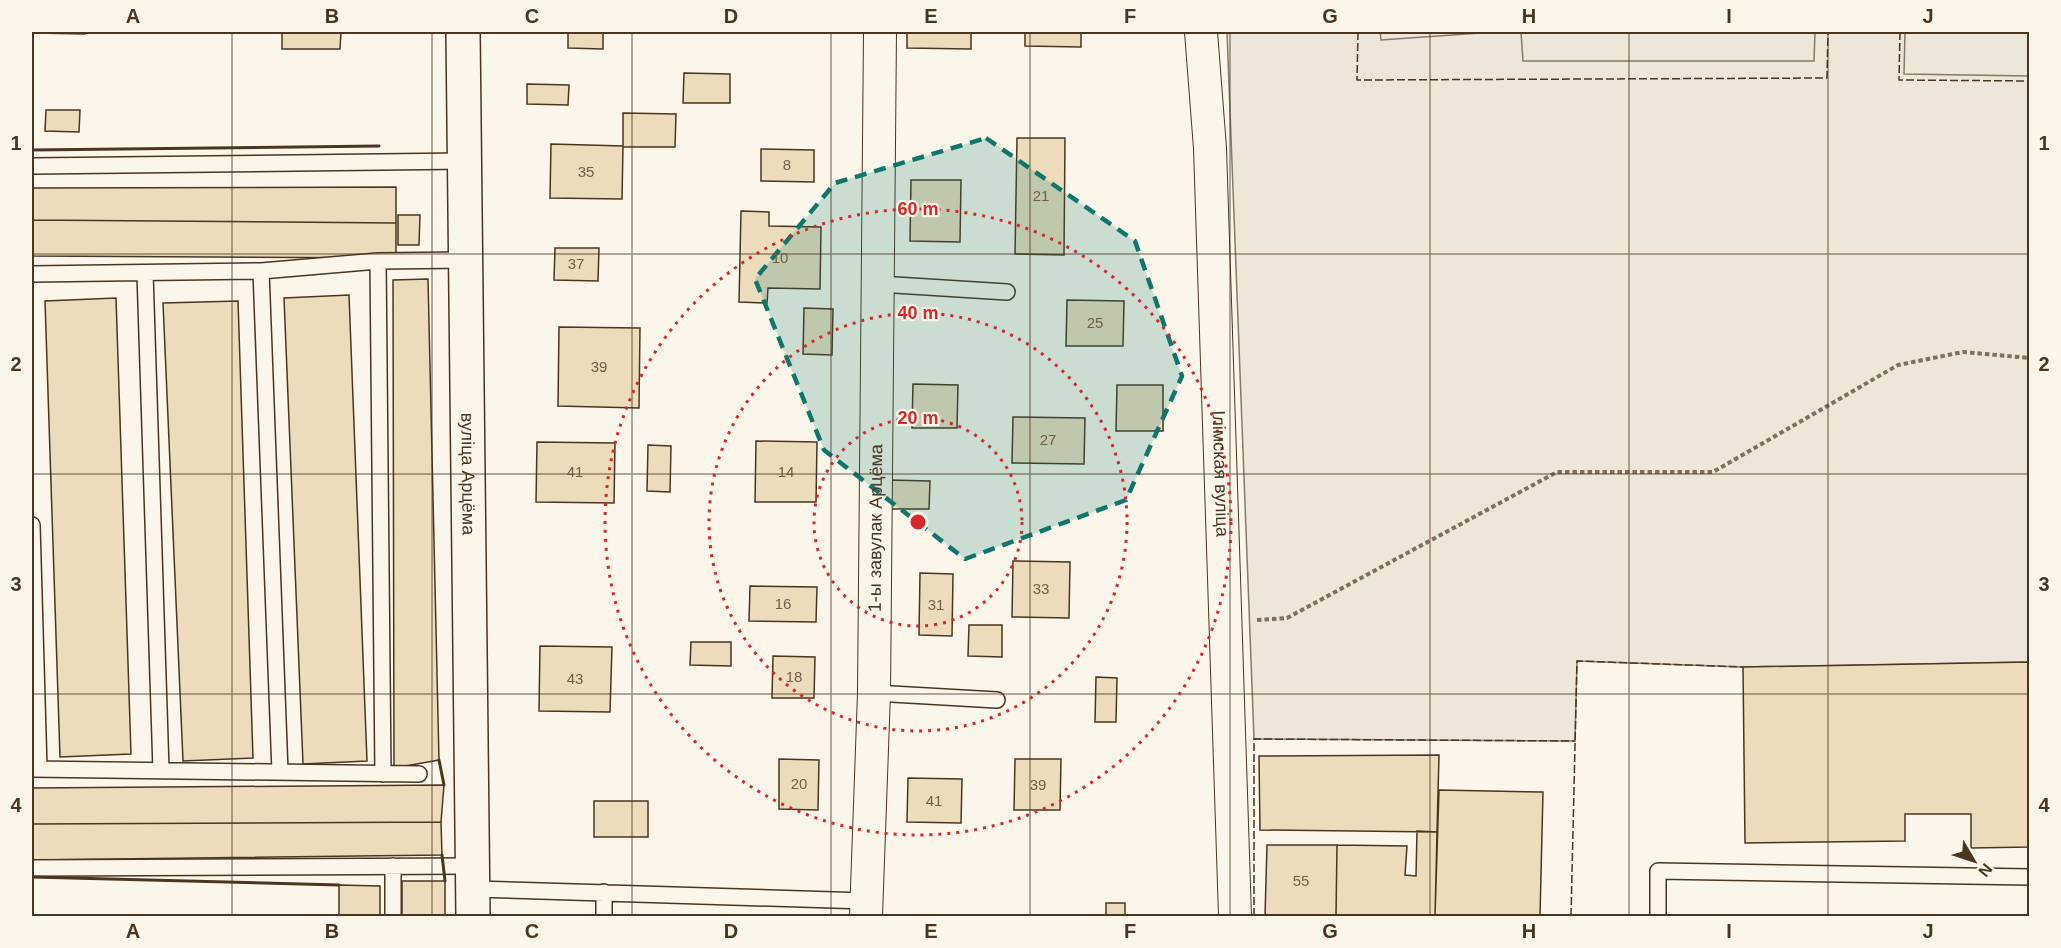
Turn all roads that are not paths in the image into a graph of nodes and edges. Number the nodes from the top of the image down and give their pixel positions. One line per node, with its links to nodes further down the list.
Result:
1 (463, 32): 4 (street, вуліца Арцёма)
2 (880, 32): 11 (street, 1-ы завулак Арцёма)
3 (1201, 32): 29 (street, Ілімская вуліца)
4 (465, 161): 5 (lane); 6 (street, вуліца Арцёма)
5 (32, 166)
6 (466, 260): 7 (lane); 24 (street, вуліца Арцёма)
7 (378, 261): 8 (lane); 19 (lane)
8 (261, 271): 9 (lane); 18 (lane)
9 (145, 273): 10 (lane); 17 (lane)
10 (32, 274)
11 (879, 284): 12 (lane); 14 (street, 1-ы завулак Арцёма)
12 (1007, 292)
13 (32, 525): 16 (lane)
14 (874, 693): 15 (lane); 26 (street, 1-ы завулак Арцёма)
15 (997, 700)
16 (35, 769): 17 (lane)
17 (161, 770): 18 (lane)
18 (279, 772): 19 (lane)
19 (383, 774): 20 (lane)
20 (418, 774)
21 (393, 866): 22 (lane); 24 (lane); 27 (lane)
22 (32, 868)
23 (2030, 878): 30 (lane)
24 (473, 891): 25 (lane)
25 (604, 892): 26 (lane); 28 (lane)
26 (866, 909)
27 (393, 916)
28 (604, 916)
29 (1235, 916)
30 (1658, 916)

